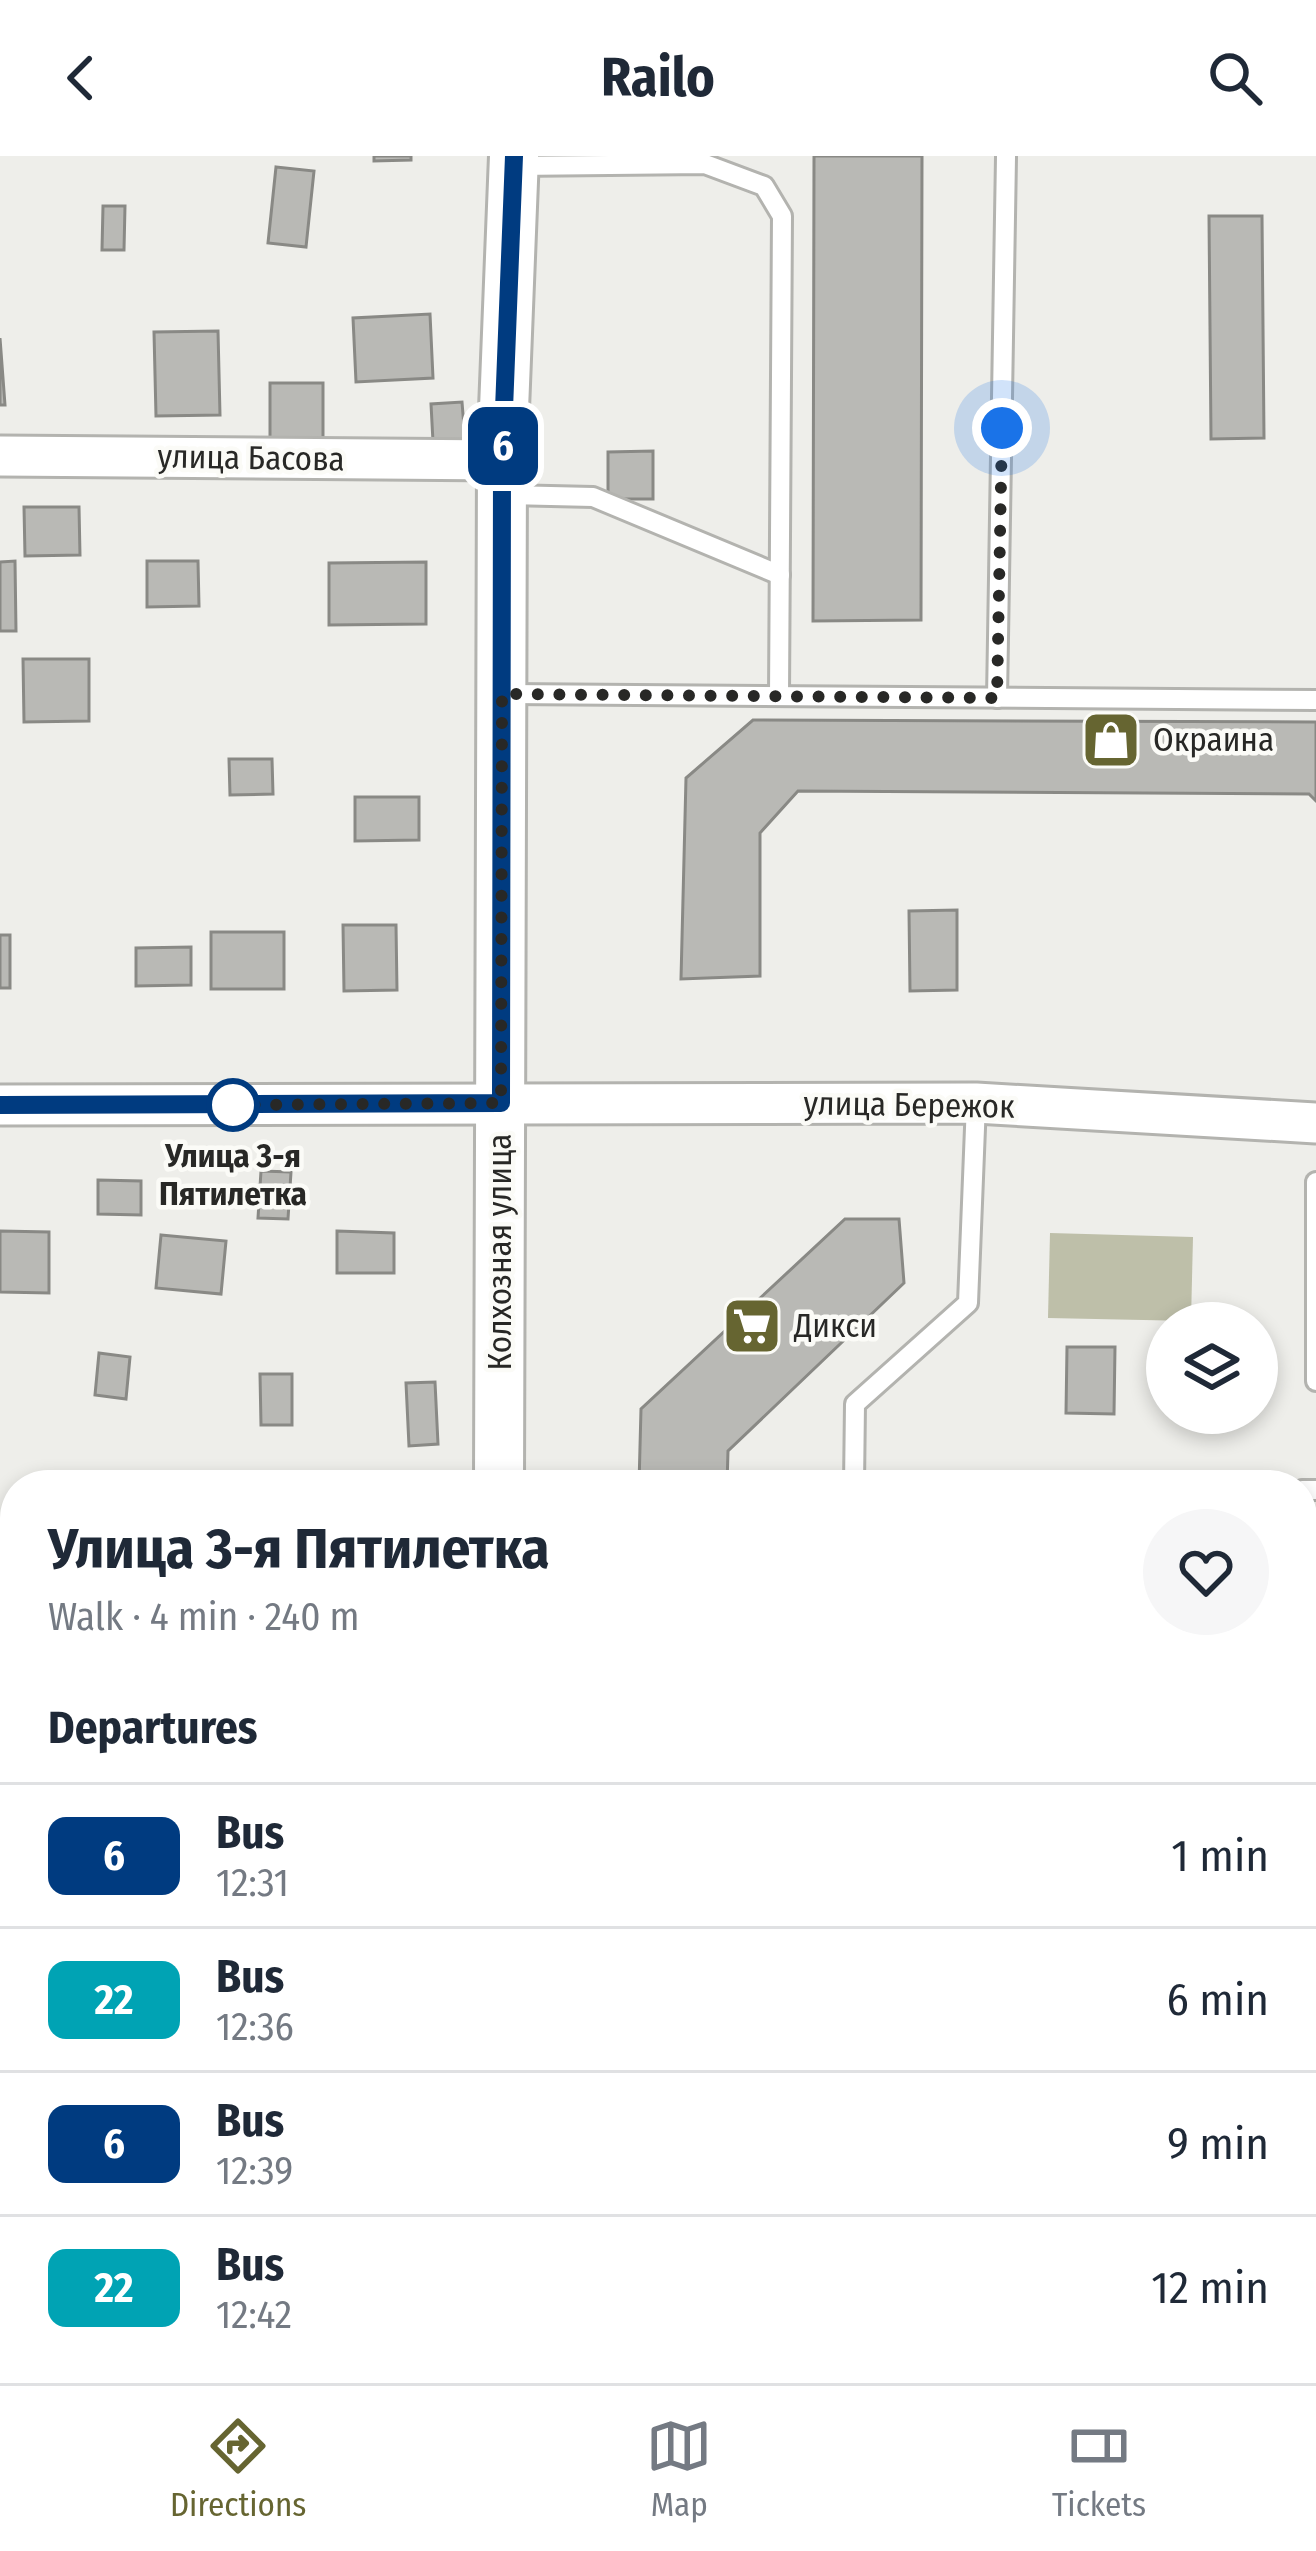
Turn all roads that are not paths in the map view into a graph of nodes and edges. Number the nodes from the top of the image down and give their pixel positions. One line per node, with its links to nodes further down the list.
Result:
1 (1006, 157): 8 (lane)
2 (514, 161): 4 (street, Колхозная улица); 5 (lane)
3 (0, 456): 4 (street, улица Басова)
4 (502, 478): 5 (lane); 6 (street, Колхозная улица)
5 (780, 575): 7 (lane)
6 (502, 694): 7 (lane); 10 (street, Колхозная улица)
7 (779, 696): 8 (lane)
8 (997, 698): 9 (lane)
9 (1316, 700)
10 (501, 1103): 11 (street, улица Бережок); 12 (street); 16 (street, Колхозная улица)
11 (976, 1103): 13 (street, улица Бережок); 17 (lane)
12 (0, 1105)
13 (1316, 1123)
14 (1316, 1181): 15 (lane)
15 (1316, 1381)
16 (499, 1470)
17 (854, 1470)

